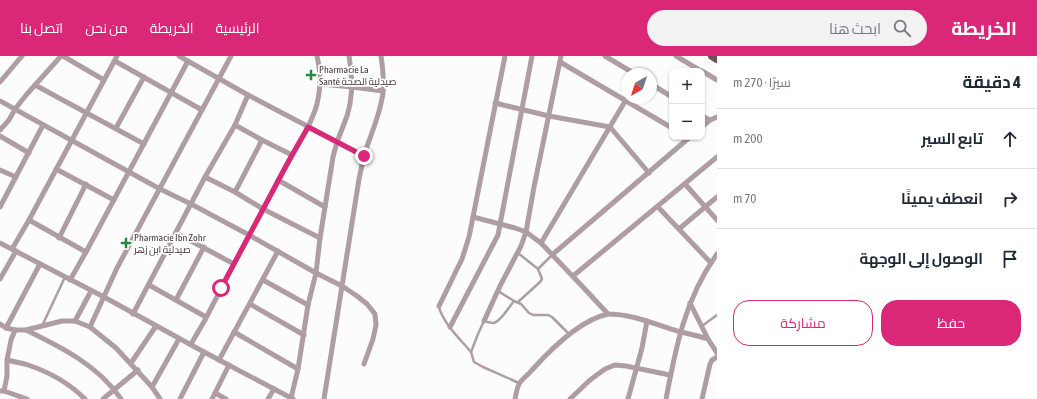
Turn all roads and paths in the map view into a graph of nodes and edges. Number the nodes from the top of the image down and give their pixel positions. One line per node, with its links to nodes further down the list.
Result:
1 (22, 56): 25 (street)
2 (62, 56): 23 (street); 27 (street)
3 (179, 56): 16 (street)
4 (231, 56): 22 (street)
5 (318, 56): 26 (street)
6 (349, 56): 28 (street)
7 (381, 56): 30 (street)
8 (505, 56): 36 (street)
9 (532, 56): 41 (street)
10 (561, 56): 17 (street)
11 (605, 56): 18 (street)
12 (676, 56): 19 (street)
13 (712, 56): 15 (main road)
14 (116, 58): 21 (street); 23 (street)
15 (717, 59)
16 (188, 61): 22 (street); 31 (street)
17 (560, 62): 34 (street); 43 (street)
18 (625, 68)
19 (697, 68)
20 (705, 73): 24 (street)
21 (144, 77): 31 (street); 53 (street)
22 (219, 78): 32 (street); 40 (street)
23 (104, 80): 42 (street)
24 (717, 80)
25 (0, 82)
26 (321, 84): 28 (street); 51 (street)
27 (35, 85): 39 (street); 42 (street)
28 (352, 86): 30 (street); 59 (street)
29 (657, 88): 33 (street)
30 (383, 91): 63 (street)
31 (172, 92): 40 (street); 60 (street)
32 (248, 95): 49 (street); 51 (street)
33 (669, 95)
34 (621, 96)
35 (0, 101): 39 (street)
36 (495, 103): 41 (street); 84 (street)
37 (624, 104): 52 (street)
38 (635, 104): 50 (street)
39 (15, 109): 48 (street); 54 (street)
40 (202, 110): 74 (street)
41 (523, 110): 43 (street); 87 (street)
42 (86, 112): 53 (street); 58 (street)
43 (549, 116): 52 (street); 89 (street)
44 (717, 117): 46 (street)
45 (705, 118): 46 (street)
46 (710, 120): 47 (street)
47 (705, 124)
48 (43, 125): 58 (street); 61 (street)
49 (235, 125): 56 (street); 69 (street)
50 (669, 126)
51 (308, 127): 59 (street); 62 (street)
52 (610, 127): 68 (street); 95 (street)
53 (116, 128): 60 (street)
54 (0, 130)
55 (0, 136): 61 (street)
56 (262, 140): 62 (street); 75 (street)
57 (686, 140): 68 (street)
58 (71, 141): 65 (street); 67 (street)
59 (337, 142): 63 (street); 80 (street)
60 (144, 144): 67 (street)
61 (28, 153): 70 (street)
62 (292, 155): 71 (street)
63 (364, 156): 113 (street)
64 (717, 157): 73 (street)
65 (56, 168): 72 (street); 85 (street)
66 (0, 170): 70 (street)
67 (129, 172): 74 (street); 77 (street)
68 (649, 173): 101 (street)
69 (205, 177): 75 (street); 78 (street)
70 (16, 178): 79 (street)
71 (278, 180): 80 (street); 83 (street)
72 (86, 184): 77 (street); 92 (street)
73 (685, 184): 81 (street); 82 (street)
74 (160, 189): 78 (street); 116 (street)
75 (235, 192): 83 (street)
76 (717, 197): 82 (street)
77 (114, 200): 99 (street)
78 (191, 204): 90 (street); 91 (street)
79 (0, 206)
80 (325, 207): 93 (street)
81 (658, 207): 88 (street); 108 (street)
82 (706, 207): 86 (street); 88 (street)
83 (263, 209): 91 (street); 93 (street)
84 (473, 217): 87 (street); 123 (street)
85 (29, 220): 92 (street); 97 (street)
86 (717, 220)
87 (500, 223): 89 (street); 136 (street)
88 (680, 229): 103 (street)
89 (526, 232): 95 (street); 100 (street)
90 (176, 233): 96 (street); 112 (street)
91 (249, 235): 98 (street); 105 (street)
92 (59, 238): 99 (street)
93 (320, 238): 107 (street)
94 (0, 243): 97 (street)
95 (541, 243): 101 (street)
96 (204, 247): 105 (street); 117 (street)
97 (14, 250): 104 (street); 110 (street)
98 (278, 251): 107 (street); 111 (street)
99 (86, 252): 109 (street)
100 (518, 253): 106 (lane); 115 (street)
101 (552, 255): 106 (lane); 108 (street)
102 (717, 255): 103 (street)
103 (711, 263): 120 (street)
104 (40, 264): 109 (street); 137 (street)
105 (234, 264): 127 (street)
106 (538, 269): 119 (lane)
107 (316, 273): 113 (street); 122 (street)
108 (574, 276): 125 (street)
109 (68, 278): 114 (street); 132 (lane)
110 (0, 279)
111 (263, 280): 121 (street); 122 (street)
112 (149, 285): 117 (street); 124 (street)
113 (342, 286): 154 (street); 176 (street)
114 (91, 291): 116 (street); 128 (street)
115 (498, 291): 118 (lane); 130 (street)
116 (104, 297): 124 (street); 135 (street)
117 (176, 300): 127 (street)
118 (514, 301): 119 (lane); 130 (lane)
119 (518, 302): 142 (lane)
120 (690, 303): 134 (street); 141 (street)
121 (250, 304): 140 (street); 143 (street)
122 (308, 305): 143 (street)
123 (439, 306): 136 (lane)
124 (133, 314): 133 (street)
125 (608, 314): 129 (street); 142 (street)
126 (717, 315): 134 (lane)
127 (206, 317): 146 (street)
128 (75, 321): 132 (street); 135 (street)
129 (647, 321): 141 (street); 157 (street)
130 (484, 322): 148 (lane)
131 (0, 324): 137 (street)
132 (41, 326): 139 (street)
133 (156, 326): 145 (street); 153 (street)
134 (702, 326): 144 (street)
135 (90, 327): 153 (street)
136 (450, 327): 148 (lane)
137 (6, 328): 138 (street)
138 (14, 330): 139 (street); 151 (street)
139 (26, 330): 162 (street)
140 (234, 332): 152 (street); 156 (street)
141 (680, 332): 144 (street); 159 (street)
142 (569, 334): 160 (street)
143 (304, 335): 156 (street)
144 (708, 338): 149 (street)
145 (179, 339): 146 (street); 161 (street)
146 (190, 344): 147 (street)
147 (204, 352): 152 (street); 171 (street)
148 (471, 352): 160 (lane)
149 (717, 353)
150 (717, 357): 181 (street)
151 (7, 360): 164 (street); 167 (street)
152 (219, 360): 155 (street)
153 (131, 363): 158 (street)
154 (364, 364)
155 (229, 365): 163 (street); 165 (street)
156 (298, 369): 175 (street)
157 (636, 369): 159 (street); 178 (street); 179 (street)
158 (138, 370): 161 (street); 162 (street)
159 (670, 375): 180 (street)
160 (520, 383): 177 (street)
161 (152, 387): 170 (street)
162 (115, 389): 168 (street); 169 (street)
163 (274, 389): 174 (street); 175 (street)
164 (2, 391): 166 (street)
165 (215, 393): 172 (street); 173 (street)
166 (27, 399)
167 (84, 399)
168 (103, 399)
169 (121, 399)
170 (160, 399)
171 (180, 399)
172 (212, 399)
173 (226, 399)
174 (268, 399)
175 (292, 399)
176 (324, 399)
177 (515, 399)
178 (570, 399)
179 (628, 399)
180 (666, 399)
181 (702, 399)

